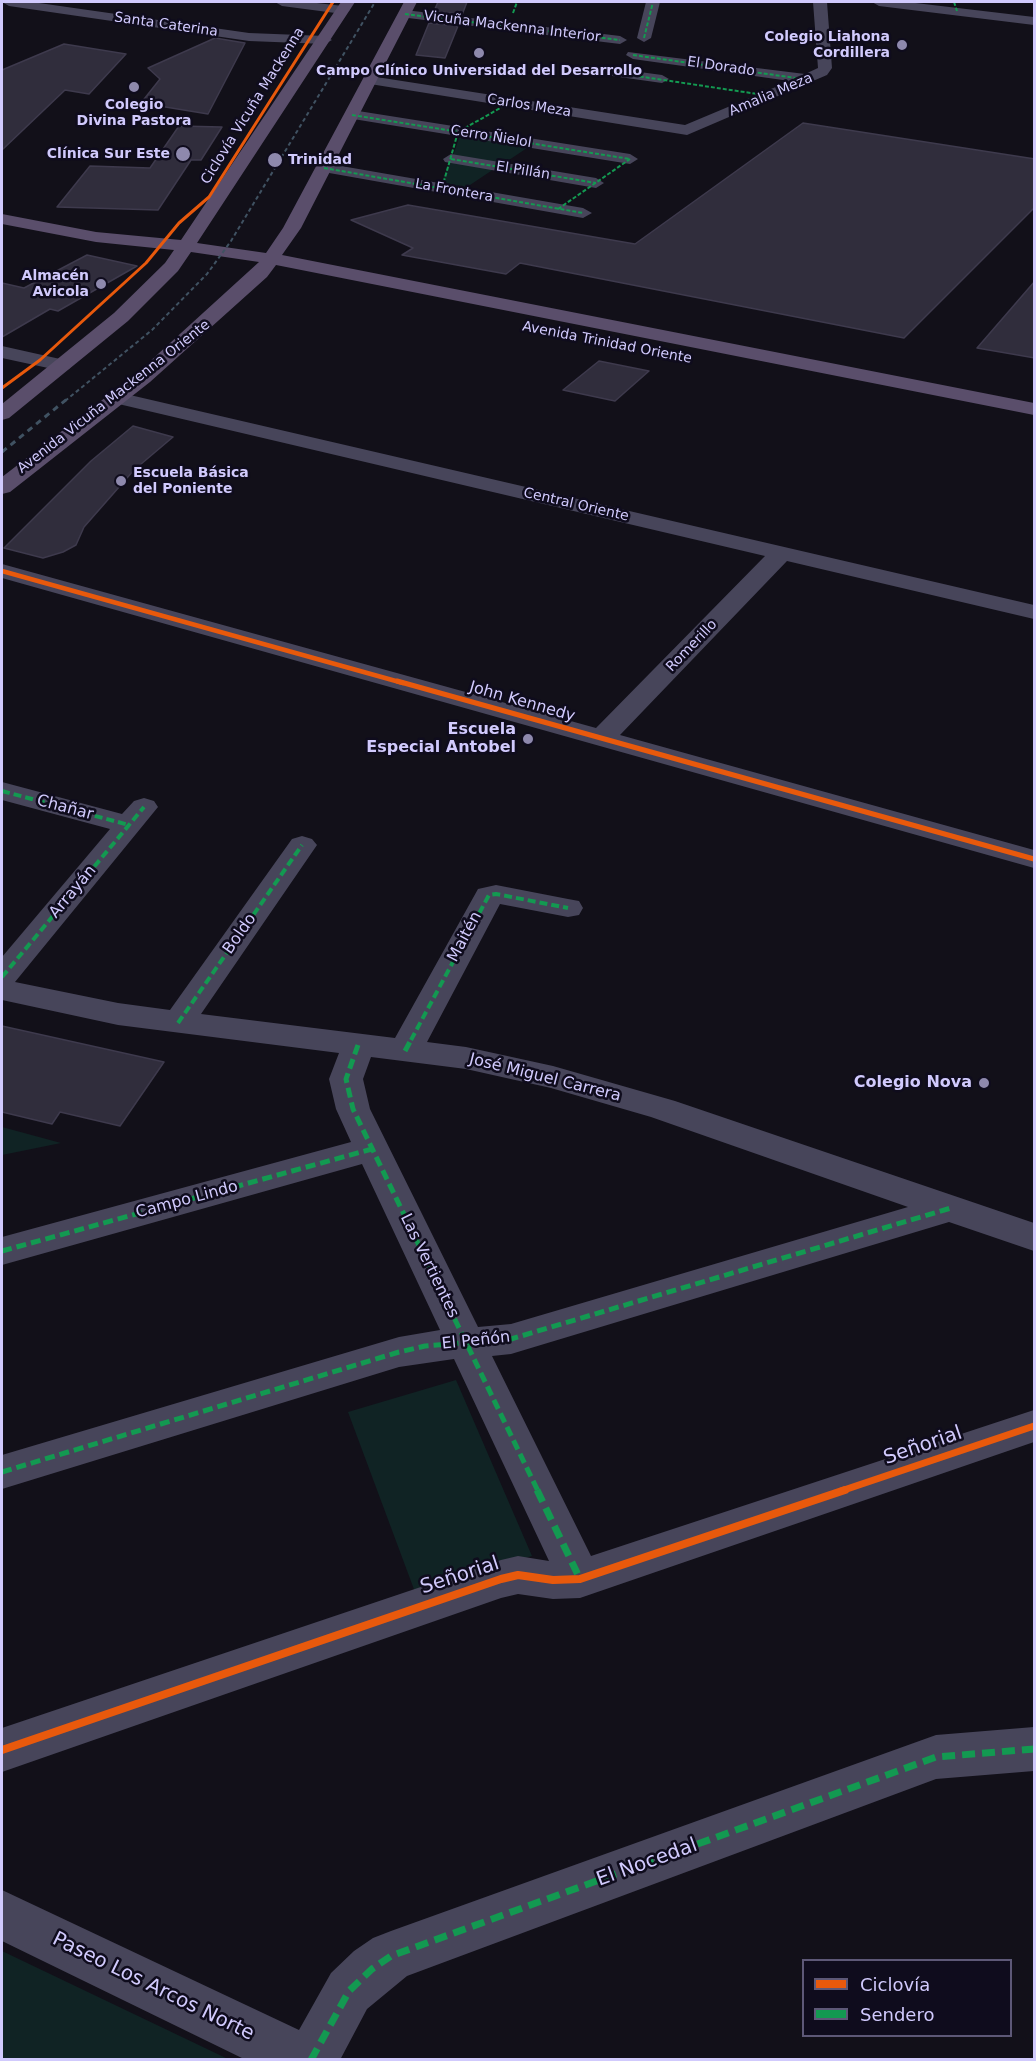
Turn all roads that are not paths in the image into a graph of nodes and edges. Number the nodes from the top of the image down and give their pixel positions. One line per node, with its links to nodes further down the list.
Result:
1 (9, 2): 11 (street, Santa Caterina)
2 (282, 2): 6 (street)
3 (653, 2): 10 (street)
4 (820, 2): 16 (street, Amalia Meza)
5 (879, 2): 7 (street)
6 (346, 6): 11 (main road)
7 (956, 6): 9 (street)
8 (408, 8): 12 (street, Vicuña Mackenna Interior); 15 (main road, Avenida Vicuña Mackenna Oriente)
9 (1035, 21)
10 (644, 38)
11 (325, 40): 29 (main road)
12 (620, 40)
13 (633, 55): 16 (street, El Dorado)
14 (610, 72): 17 (street)
15 (370, 80): 18 (street, Carlos Meza); 19 (main road, Avenida Vicuña Mackenna Oriente)
16 (810, 80): 17 (street, Amalia Meza)
17 (771, 96): 20 (street, Amalia Meza)
18 (509, 103): 20 (street, Carlos Meza); 21 (street)
19 (352, 115): 21 (street, Cerro Ñielol); 23 (main road, Avenida Vicuña Mackenna Oriente)
20 (687, 130)
21 (458, 132): 22 (street); 24 (street, Cerro Ñielol)
22 (451, 159): 24 (street, El Pillán); 25 (street)
23 (324, 168): 25 (street, La Frontera); 30 (main road, Avenida Vicuña Mackenna Oriente)
24 (596, 183): 26 (street)
25 (442, 189): 26 (street, La Frontera)
26 (558, 209): 27 (street, La Frontera)
27 (583, 213)
28 (2, 219): 29 (main road, Avenida Trinidad Oriente)
29 (184, 252): 30 (main road, Avenida Trinidad Oriente); 32 (main road)
30 (267, 266): 33 (main road, Avenida Vicuña Mackenna Oriente); 34 (main road, Avenida Trinidad Oriente); 36 (main road, Avenida Trinidad Oriente)
31 (2, 352): 32 (street)
32 (62, 365): 35 (main road)
33 (117, 398): 37 (main road, Avenida Vicuña Mackenna Oriente); 38 (street, Central Oriente)
34 (1035, 409)
35 (2, 414)
36 (1035, 428)
37 (2, 487)
38 (782, 553): 40 (street, Central Oriente); 41 (street, Romerillo)
39 (2, 571): 41 (street, John Kennedy)
40 (1035, 612)
41 (601, 739): 45 (street, John Kennedy)
42 (2, 791): 43 (street, Chañar)
43 (136, 816): 47 (street, Arrayán)
44 (302, 845): 49 (street, Boldo)
45 (1035, 859)
46 (568, 908): 51 (street, Maitén)
47 (2, 977)
48 (2, 990): 49 (street, José Miguel Carrera)
49 (178, 1023): 50 (street, José Miguel Carrera)
50 (358, 1046): 51 (street, José Miguel Carrera); 52 (street, Las Vertientes)
51 (405, 1051): 53 (street, José Miguel Carrera)
52 (372, 1149): 55 (street, Campo Lindo); 56 (street, Las Vertientes)
53 (951, 1208): 54 (street, José Miguel Carrera); 56 (street, El Peñón)
54 (1035, 1237)
55 (2, 1251)
56 (466, 1344): 58 (street, El Peñón); 59 (street, Las Vertientes)
57 (1035, 1426): 59 (street, Señorial)
58 (2, 1472)
59 (580, 1579): 61 (street, Señorial)
60 (1035, 1749): 64 (street, El Nocedal)
61 (2, 1750)
62 (2, 1915): 63 (street, Paseo Los Arcos Norte)
63 (304, 2060)
64 (311, 2060)

